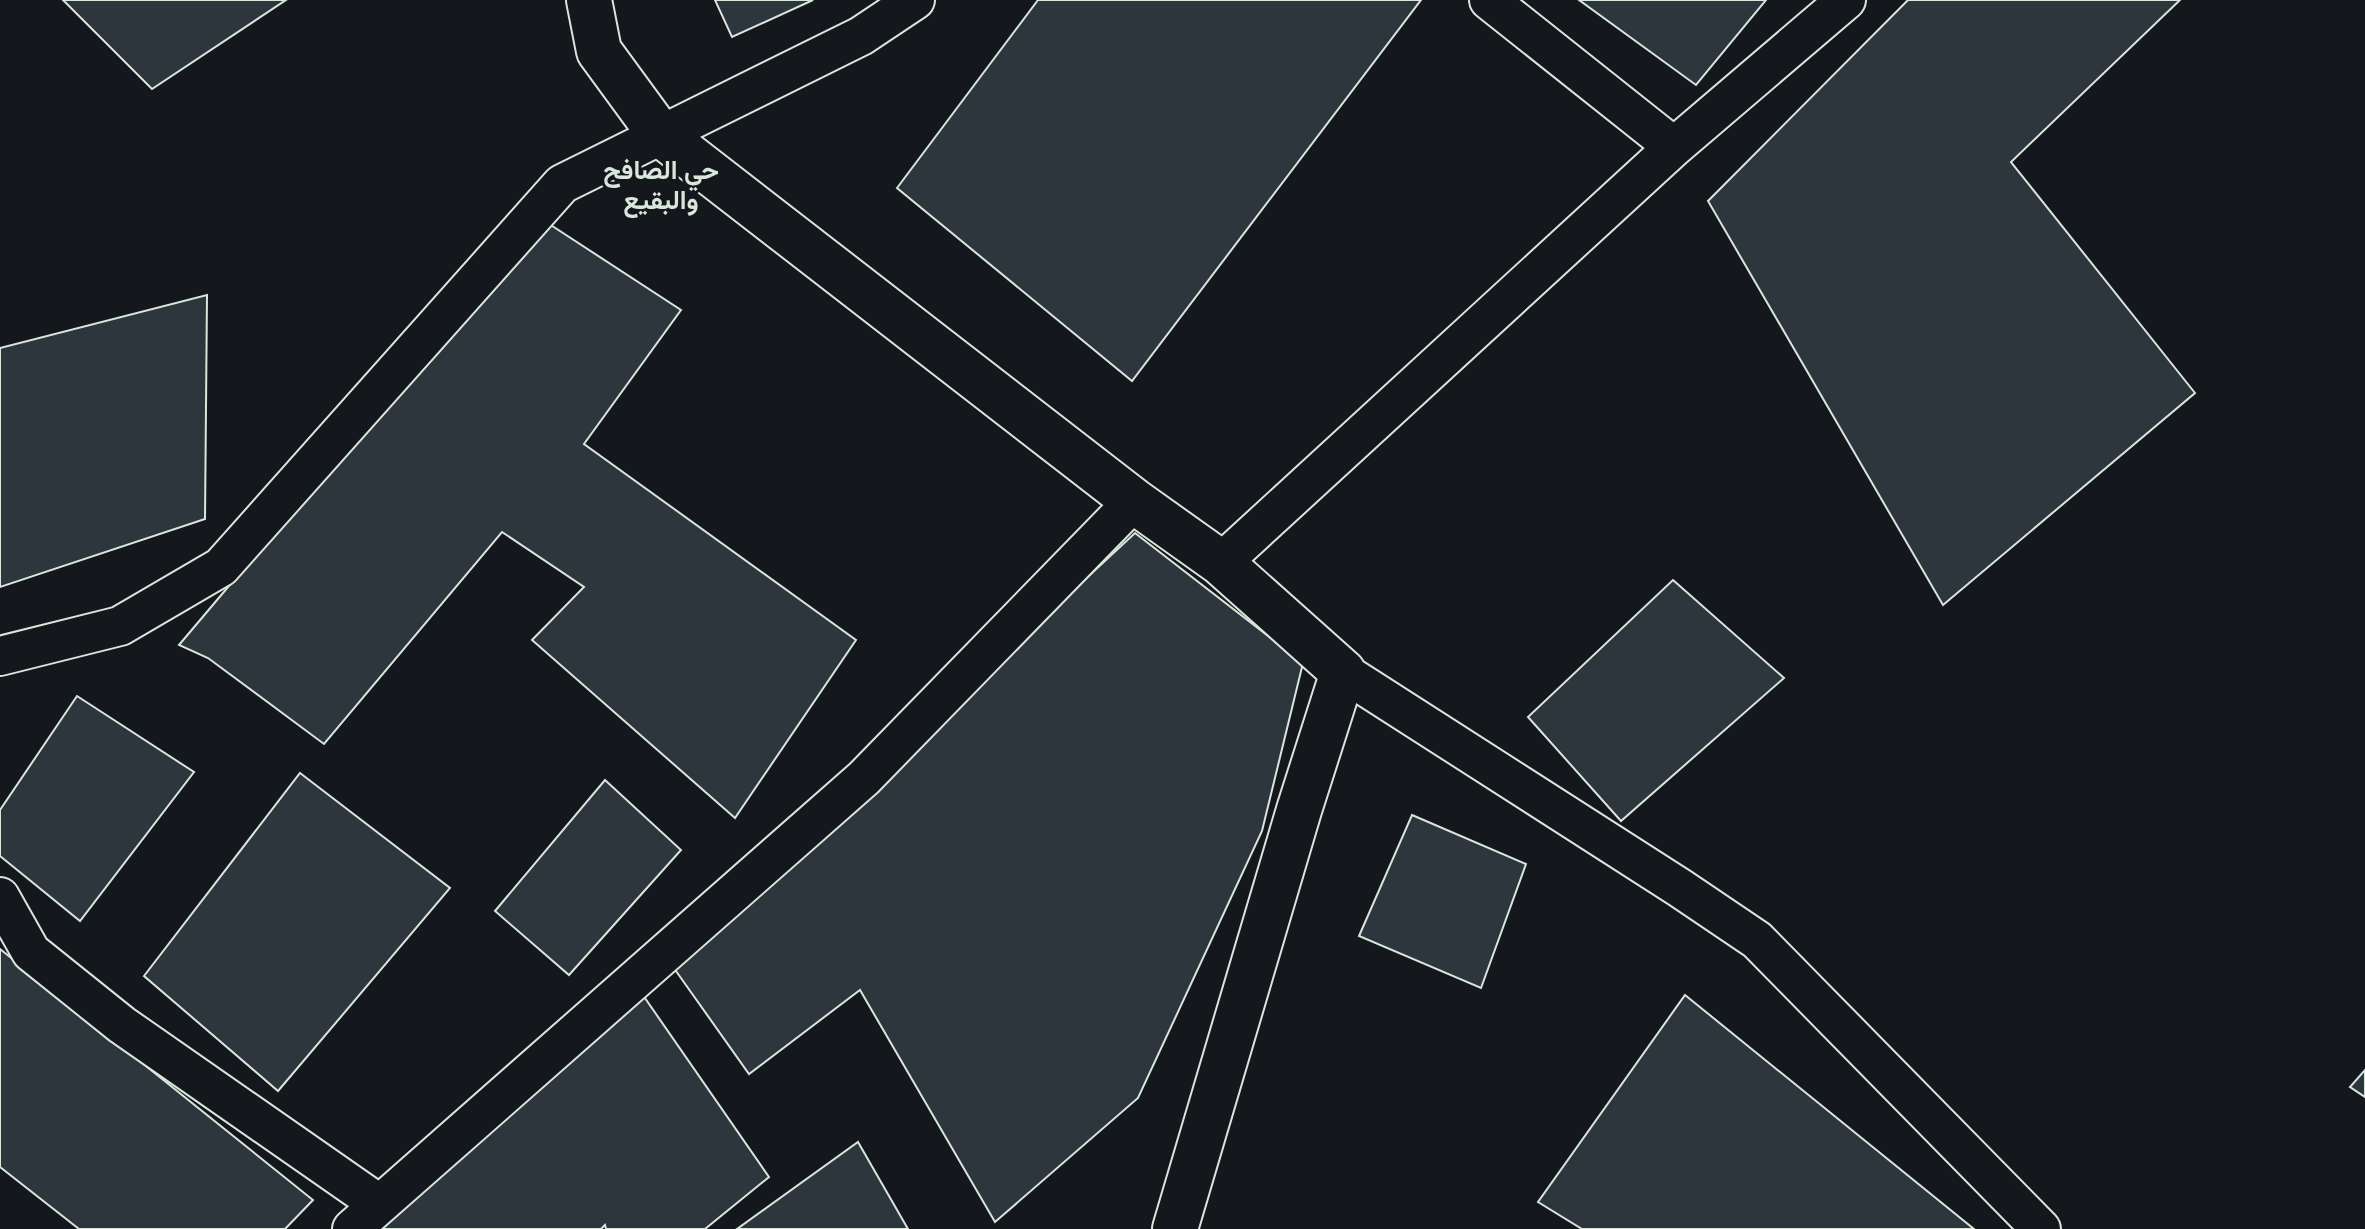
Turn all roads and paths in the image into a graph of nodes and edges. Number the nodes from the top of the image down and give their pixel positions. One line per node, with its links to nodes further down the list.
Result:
1 (589, 0): 5 (street)
2 (915, 0): 5 (street)
3 (1489, 0): 6 (street)
4 (1846, 0): 6 (street)
5 (659, 133): 7 (street); 9 (street)
6 (1674, 147): 8 (street)
7 (1134, 501): 8 (street); 12 (street)
8 (1221, 563): 10 (street)
9 (0, 656)
10 (1343, 672): 14 (street); 15 (street)
11 (0, 897): 12 (street)
12 (379, 1204): 13 (street)
13 (352, 1229)
14 (1175, 1229)
15 (2041, 1229)

